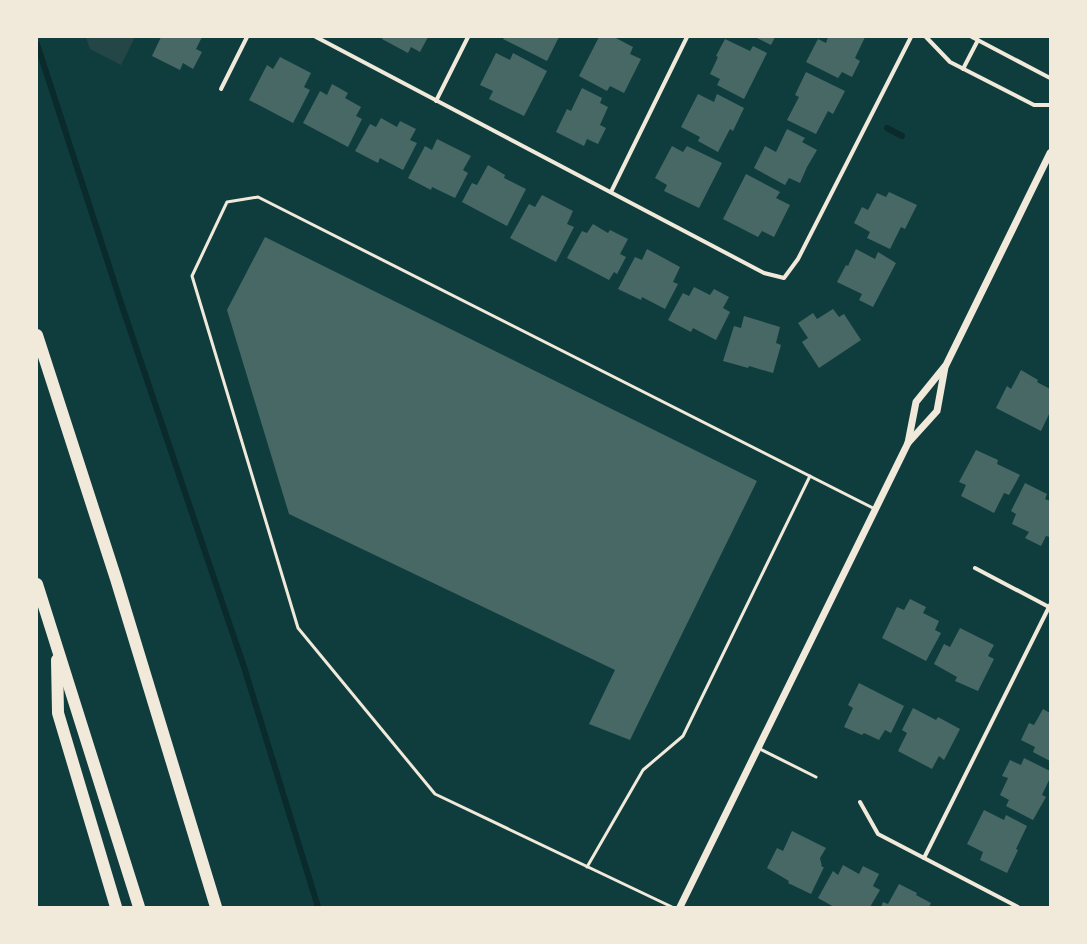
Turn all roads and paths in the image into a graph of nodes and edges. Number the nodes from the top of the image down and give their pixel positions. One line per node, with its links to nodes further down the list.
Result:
1 (247, 37): 11 (street)
2 (316, 37): 12 (street)
3 (468, 37): 12 (street)
4 (688, 37): 15 (street)
5 (911, 37): 15 (street)
6 (926, 37): 9 (street)
7 (972, 37): 8 (street)
8 (978, 40): 9 (street); 10 (street)
9 (963, 69): 13 (street)
10 (1050, 78)
11 (221, 89)
12 (436, 101): 15 (street)
13 (1050, 105)
14 (1050, 154): 17 (street)
15 (611, 192)
16 (37, 335): 32 (highway)
17 (946, 365): 18 (street); 18 (street)
18 (908, 443): 20 (street)
19 (810, 476): 20 (lane); 29 (lane); 29 (lane)
20 (875, 509): 25 (street)
21 (975, 568): 23 (street)
22 (37, 584): 24 (highway)
23 (1049, 606): 28 (street)
24 (57, 647): 30 (highway); 31 (highway)
25 (758, 748): 26 (lane); 34 (street)
26 (816, 777)
27 (860, 802): 28 (street)
28 (924, 858): 35 (street)
29 (587, 867): 33 (lane)
30 (116, 907)
31 (139, 907)
32 (216, 907)
33 (672, 907)
34 (680, 907)
35 (1018, 907)

